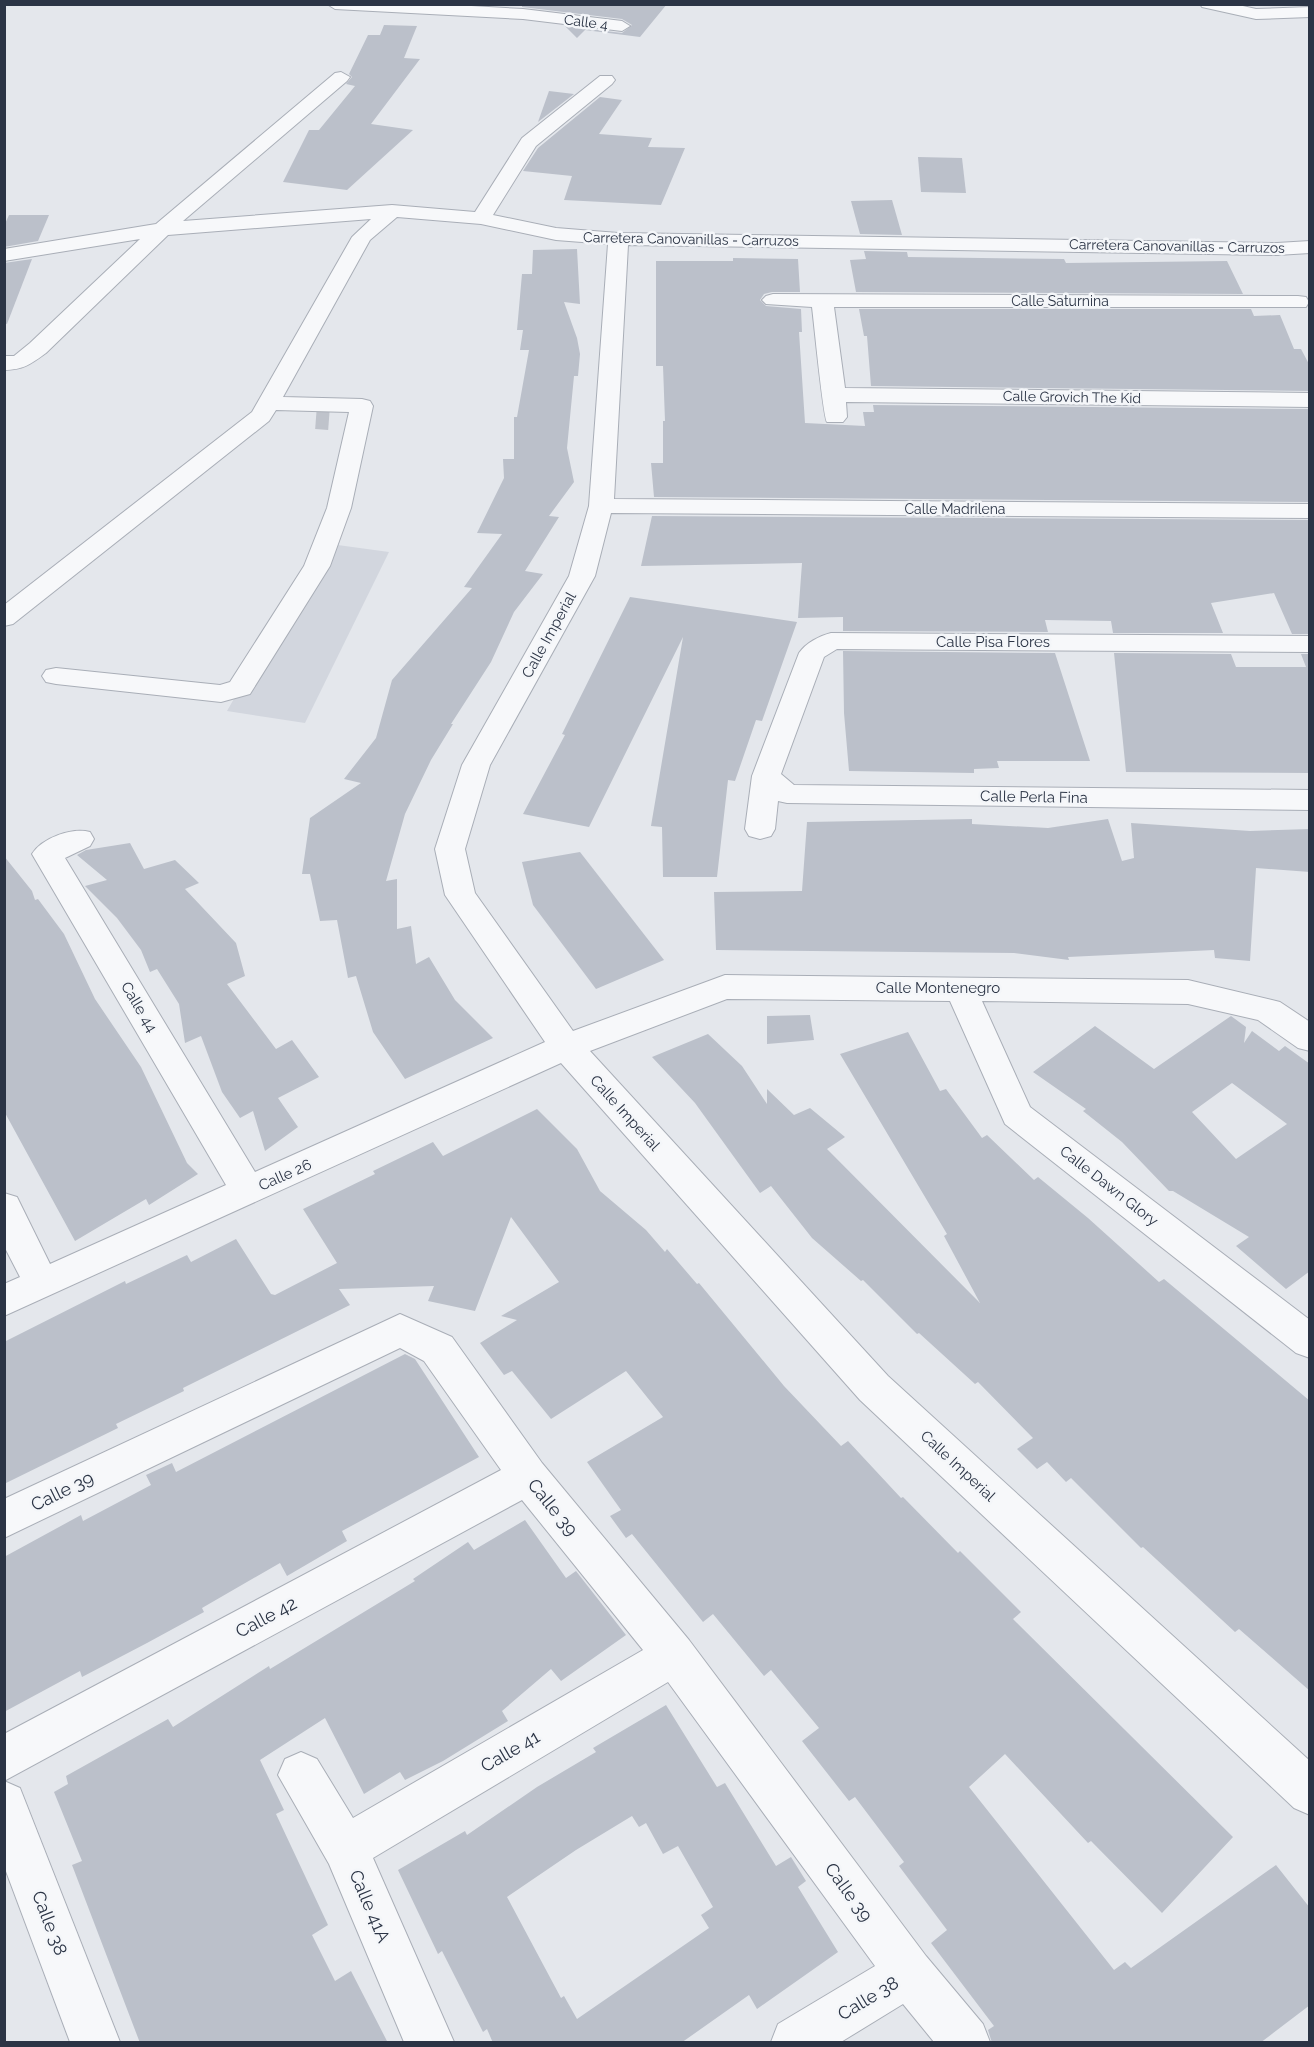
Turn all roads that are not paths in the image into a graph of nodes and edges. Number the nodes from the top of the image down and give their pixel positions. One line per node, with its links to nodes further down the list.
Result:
1 (335, 4): 3 (street, Calle 4)
2 (1208, 4): 4 (street)
3 (397, 6): 5 (street, Calle 4)
4 (1310, 12)
5 (622, 26)
6 (341, 77): 10 (street)
7 (606, 80): 9 (street)
8 (392, 212): 9 (street, Carretera Canovanillas - Carruzos); 10 (street, Carretera Canovanillas - Carruzos); 20 (street)
9 (481, 218): 11 (street, Carretera Canovanillas - Carruzos)
10 (162, 229): 14 (street, Carretera Canovanillas - Carruzos); 18 (street)
11 (618, 239): 13 (street, Carretera Canovanillas - Carruzos); 22 (street, Calle Imperial)
12 (1310, 247): 13 (street, Carretera Canovanillas - Carruzos)
13 (1277, 249): 17 (street)
14 (4, 255)
15 (773, 300): 16 (street, Calle Saturnina)
16 (822, 300): 17 (street, Calle Saturnina); 19 (street, Calle Grovich The Kid)
17 (1304, 311)
18 (4, 363)
19 (1310, 400)
20 (265, 410): 21 (street); 21 (street); 24 (street)
21 (358, 420): 26 (street)
22 (601, 506): 23 (street, Calle Madrilena); 33 (street, Calle Imperial)
23 (1310, 511)
24 (4, 618)
25 (1310, 644): 27 (street, Calle Pisa Flores)
26 (57, 676)
27 (766, 776): 28 (street, Calle Perla Fina); 29 (street, Calle Pisa Flores)
28 (1310, 800)
29 (760, 829)
30 (79, 839): 34 (street, Calle 44)
31 (960, 988): 32 (street, Calle Montenegro); 33 (street, Calle Montenegro); 38 (street, Calle Dawn Glory)
32 (1310, 1039)
33 (566, 1047): 34 (street, Calle 26); 44 (street, Calle Imperial)
34 (248, 1191): 36 (street, Calle 26)
35 (4, 1207): 36 (street)
36 (41, 1283): 37 (street, Calle 26)
37 (4, 1301)
38 (1310, 1342)
39 (528, 1476): 40 (street, Calle 39); 41 (street, Calle 39); 42 (street, Calle 42)
40 (4, 1519)
41 (674, 1655): 46 (street, Calle 41); 47 (street, Calle 39)
42 (4, 1759)
43 (301, 1776): 46 (street, Calle 41A)
44 (1310, 1792)
45 (4, 1804): 49 (street, Calle 38)
46 (345, 1848): 50 (street, Calle 41A)
47 (909, 1973): 48 (street, Calle 38); 51 (street, Calle 39)
48 (796, 2042)
49 (95, 2043)
50 (429, 2043)
51 (965, 2043)

